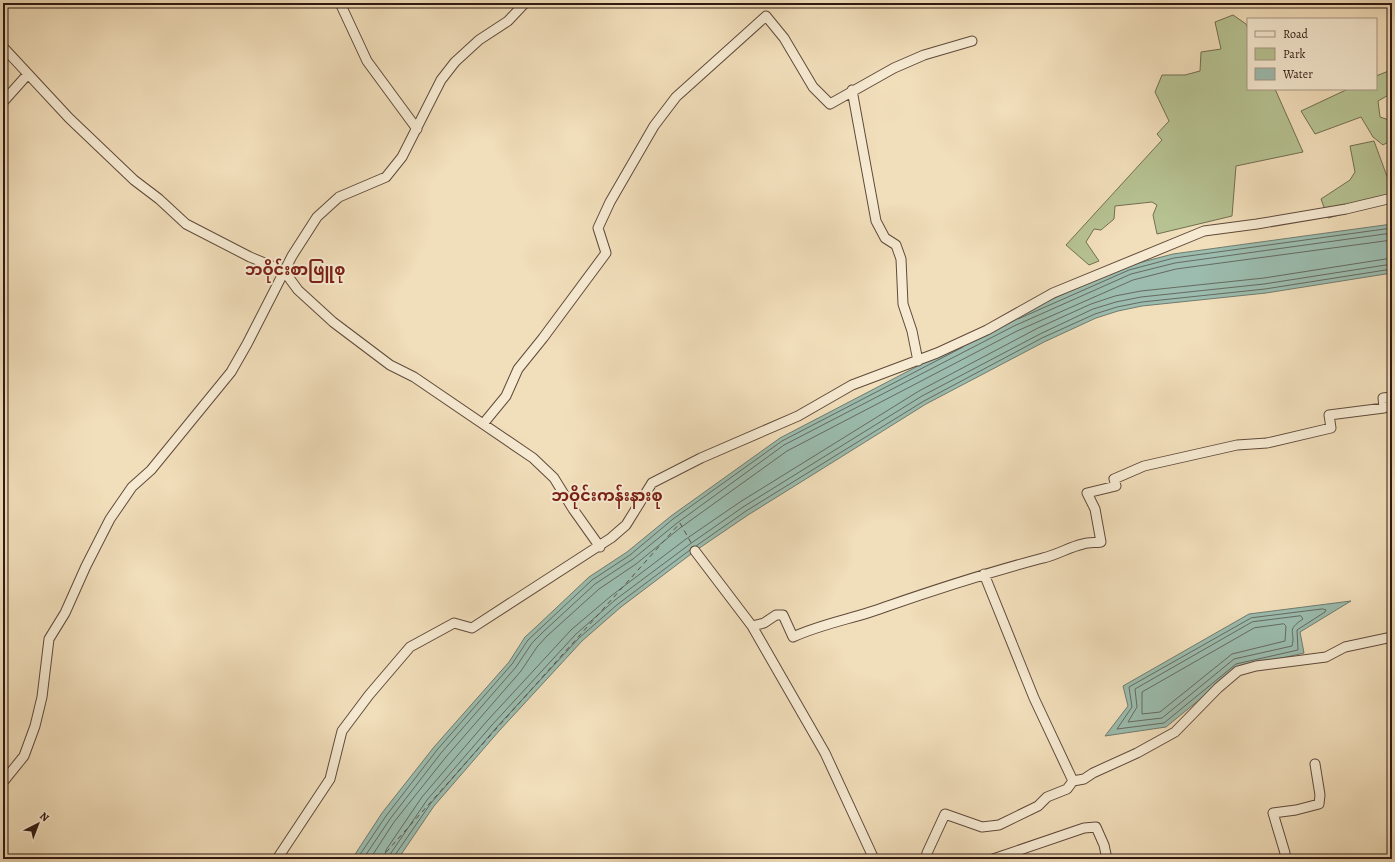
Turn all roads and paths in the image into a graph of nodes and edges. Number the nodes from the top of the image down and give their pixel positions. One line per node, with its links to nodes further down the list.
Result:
1 (340, 3): 8 (street)
2 (526, 3): 8 (street)
3 (972, 41): 6 (street)
4 (3, 47): 5 (street)
5 (28, 74): 7 (street); 10 (street)
6 (852, 90): 11 (street); 13 (street)
7 (3, 102)
8 (417, 129): 10 (street)
9 (1392, 198): 11 (street)
10 (284, 271): 13 (street); 21 (street)
11 (918, 361): 14 (street)
12 (1392, 397): 16 (street)
13 (483, 424): 14 (street)
14 (600, 547): 22 (street)
15 (695, 551): 17 (street)
16 (984, 574): 17 (street); 20 (street)
17 (752, 626): 23 (street)
18 (1392, 637): 20 (street)
19 (1315, 764): 27 (street)
20 (1074, 781): 24 (street)
21 (3, 782)
22 (277, 859)
23 (874, 859)
24 (926, 859)
25 (993, 859): 26 (street)
26 (1107, 859)
27 (1284, 859)

